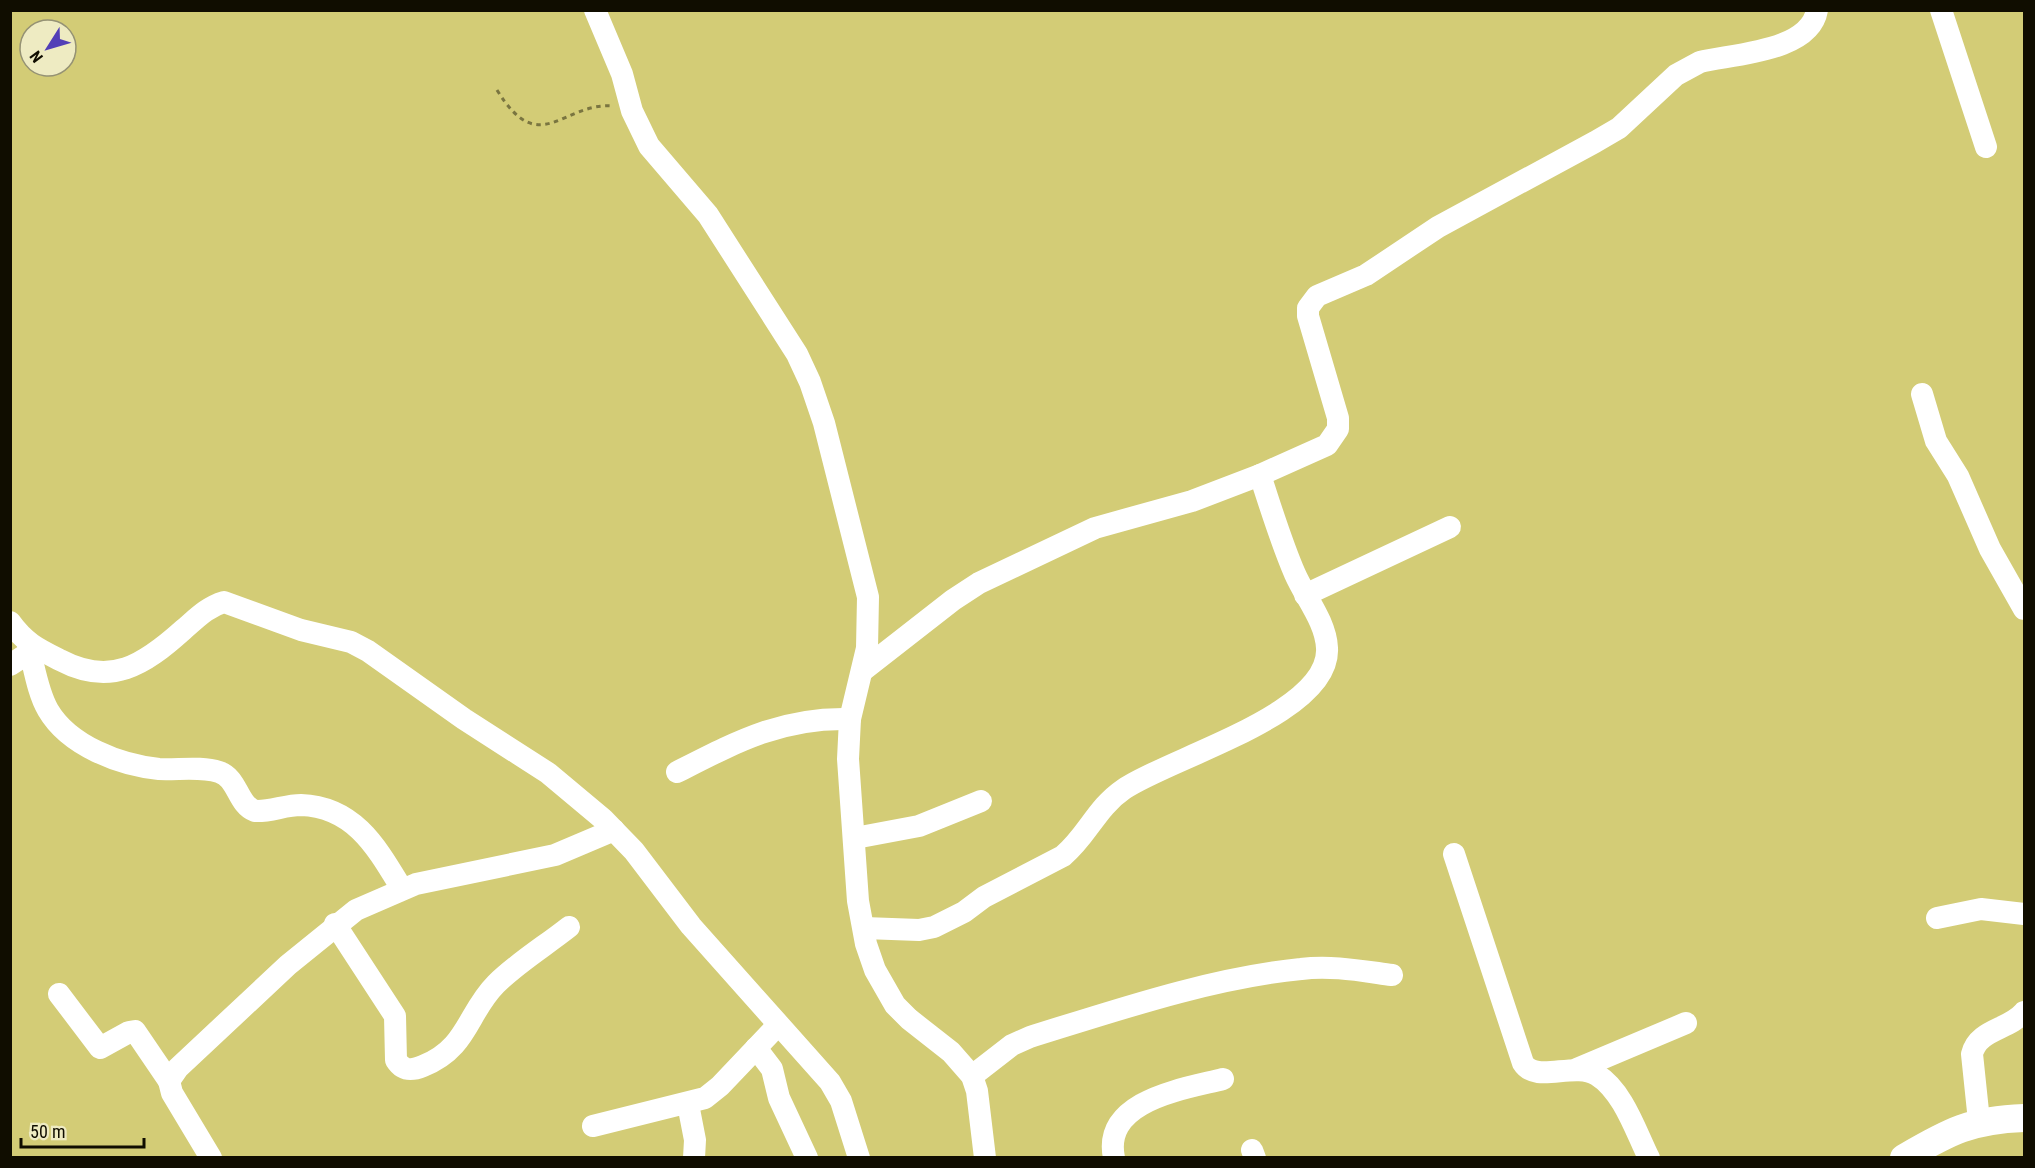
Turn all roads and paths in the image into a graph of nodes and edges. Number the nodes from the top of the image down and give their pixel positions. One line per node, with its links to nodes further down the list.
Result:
1 (595, 10): 5 (street)
2 (1817, 10): 8 (street)
3 (1941, 10): 6 (street)
4 (497, 90): 5 (path)
5 (632, 111): 15 (street)
6 (1986, 147)
7 (1922, 394): 11 (street)
8 (1260, 476): 10 (street); 15 (street)
9 (1450, 527): 10 (street)
10 (1305, 595): 27 (street)
11 (2025, 609)
12 (10, 622): 13 (street)
13 (29, 648): 14 (street); 19 (street); 22 (street)
14 (10, 665)
15 (862, 671): 16 (street)
16 (850, 719): 17 (street); 20 (street)
17 (677, 772)
18 (981, 801): 20 (street)
19 (614, 830): 22 (street); 32 (street)
20 (855, 838): 27 (street)
21 (1454, 854): 34 (street)
22 (402, 889): 25 (street)
23 (2025, 914): 24 (street)
24 (1938, 918)
25 (335, 924): 26 (street); 37 (street)
26 (568, 927)
27 (864, 928): 35 (street)
28 (1392, 975): 35 (street)
29 (59, 994): 37 (street)
30 (2025, 1012): 40 (street)
31 (1686, 1023): 34 (street)
32 (778, 1025): 33 (street); 45 (street)
33 (756, 1048): 38 (street); 44 (street)
34 (1576, 1069): 48 (street)
35 (972, 1076): 46 (street)
36 (1223, 1079): 47 (street)
37 (169, 1081): 42 (street)
38 (688, 1104): 41 (street); 43 (street)
39 (2025, 1118): 40 (main road)
40 (1979, 1121): 49 (main road)
41 (593, 1126)
42 (211, 1158)
43 (694, 1158)
44 (807, 1158)
45 (859, 1158)
46 (985, 1158)
47 (1114, 1158)
48 (1649, 1158)
49 (1904, 1158)

